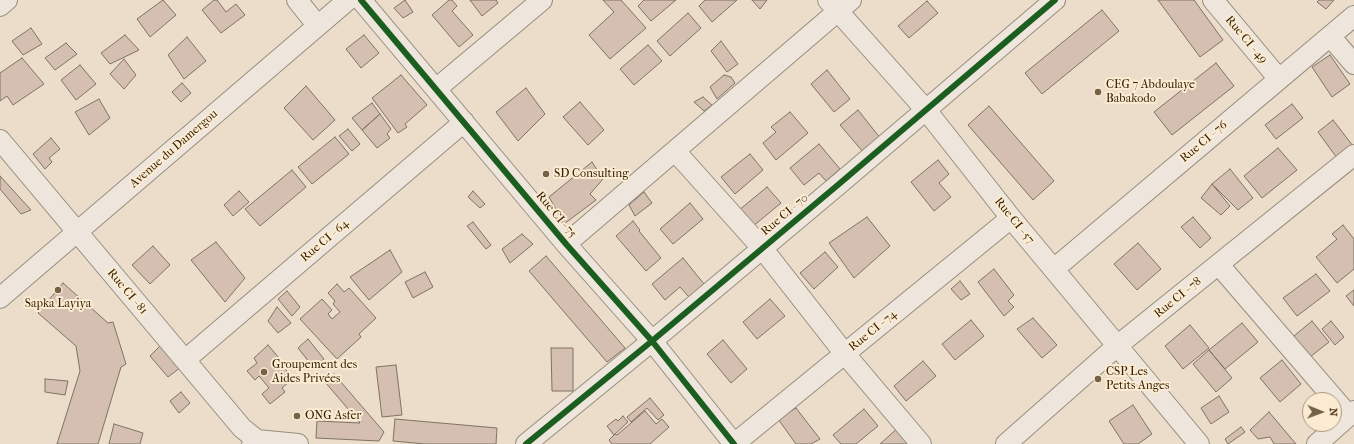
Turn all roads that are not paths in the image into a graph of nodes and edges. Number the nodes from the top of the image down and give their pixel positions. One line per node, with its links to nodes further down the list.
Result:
1 (7, 0): 9 (street)
2 (297, 0): 11 (street)
3 (348, 0): 11 (street, Avenue du Damergou)
4 (361, 0): 15 (street, Rue CI - 75)
5 (542, 0): 15 (street)
6 (1055, 0): 16 (street, Rue CI - 70)
7 (1213, 0): 14 (street, Rue CI - 49)
8 (839, 4): 16 (street, Rue CI - 57); 19 (street)
9 (0, 6)
10 (1354, 16): 12 (street, Rue CI - 76)
11 (317, 25): 22 (street, Avenue du Damergou)
12 (1330, 36): 13 (street); 14 (street, Rue CI - 76)
13 (1354, 64)
14 (1279, 79): 26 (street, Rue CI - 76)
15 (436, 89): 17 (street, Rue CI - 75)
16 (926, 110): 21 (street, Rue CI - 57); 24 (street, Rue CI - 70)
17 (464, 122): 23 (street, Rue CI - 75); 31 (street, Rue CI - 64)
18 (0, 140): 22 (street, Rue CI - 81)
19 (675, 152): 23 (street); 24 (street)
20 (1354, 155): 25 (street, Rue CI - 78)
21 (1011, 218): 26 (street, Rue CI - 57); 30 (street, Rue CI - 74)
22 (78, 232): 27 (street, Avenue du Damergou); 31 (street, Rue CI - 81)
23 (566, 244): 28 (street, Rue CI - 75)
24 (762, 248): 28 (street, Rue CI - 70); 30 (street)
25 (1219, 265): 29 (street, Rue CI - 78); 32 (street)
26 (1054, 269): 29 (street, Rue CI - 57)
27 (0, 298)
28 (652, 341): 35 (street, Rue CI - 70); 36 (street, Rue CI - 75)
29 (1117, 346): 38 (street, Rue CI - 78); 39 (street, Rue CI - 57)
30 (845, 354): 36 (street, Rue CI - 74); 37 (street)
31 (185, 360): 33 (street, Rue CI - 81)
32 (1351, 414): 40 (street)
33 (255, 442): 34 (street)
34 (298, 444)
35 (526, 444)
36 (734, 444)
37 (921, 444)
38 (1006, 444)
39 (1199, 444)
40 (1317, 444)

